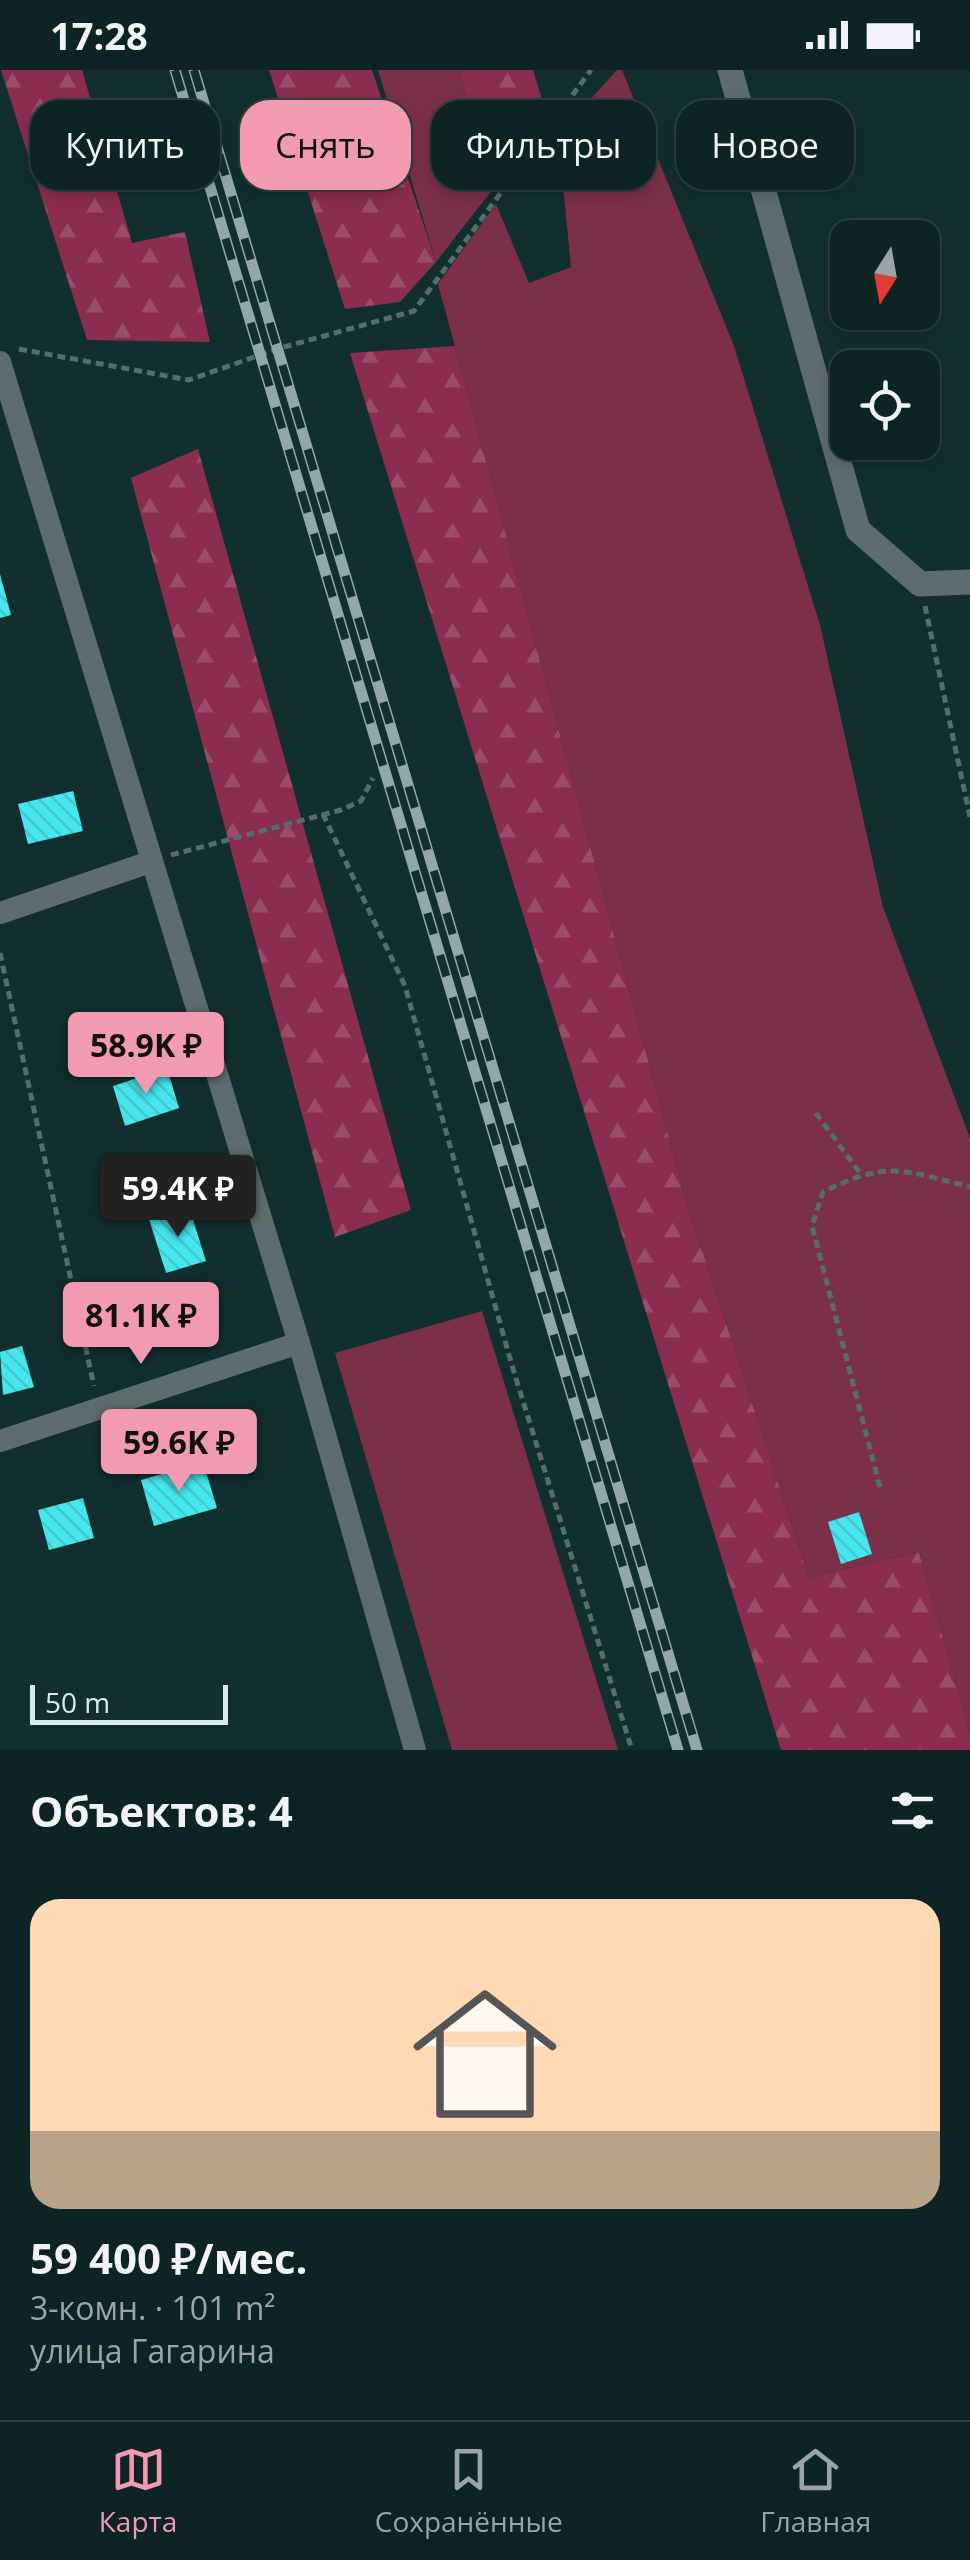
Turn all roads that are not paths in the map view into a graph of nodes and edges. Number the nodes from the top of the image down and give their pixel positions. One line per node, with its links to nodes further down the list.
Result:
1 (730, 70): 3 (street)
2 (0, 362): 4 (street)
3 (970, 582)
4 (150, 862): 5 (street); 6 (street)
5 (0, 913)
6 (299, 1342): 7 (street); 8 (street)
7 (0, 1441)
8 (415, 1750)

